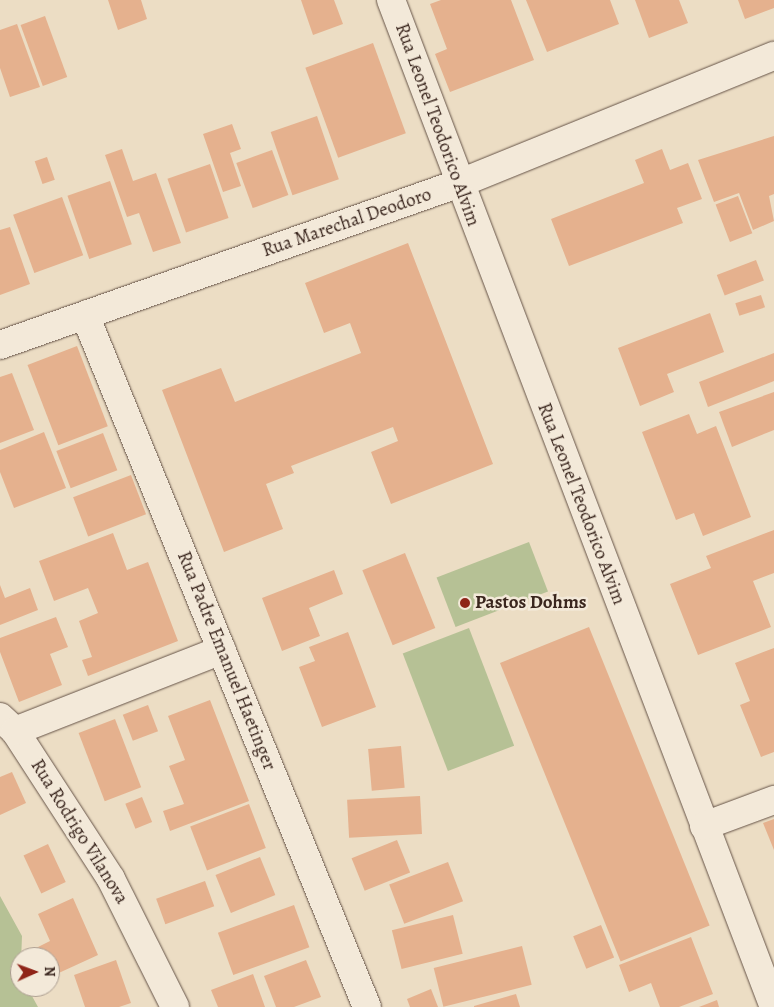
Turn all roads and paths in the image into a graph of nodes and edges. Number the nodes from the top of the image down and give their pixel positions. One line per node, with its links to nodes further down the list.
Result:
1 (391, 0): 3 (street, Rua Leonel Teodorico Alvim)
2 (774, 56): 3 (street, Rua Marechal Deodoro)
3 (458, 184): 4 (street, Rua Marechal Deodoro); 9 (street, Rua Leonel Teodorico Alvim)
4 (85, 315): 5 (street, Rua Marechal Deodoro); 6 (street, Rua Padre Emanuel Haetinger)
5 (0, 346)
6 (222, 650): 7 (street); 11 (street, Rua Padre Emanuel Haetinger)
7 (8, 724): 10 (street, Rua Rodrigo Vilanova)
8 (774, 800): 9 (street)
9 (704, 826): 12 (street, Rua Leonel Teodorico Alvim)
10 (175, 1007)
11 (367, 1007)
12 (774, 1007)

